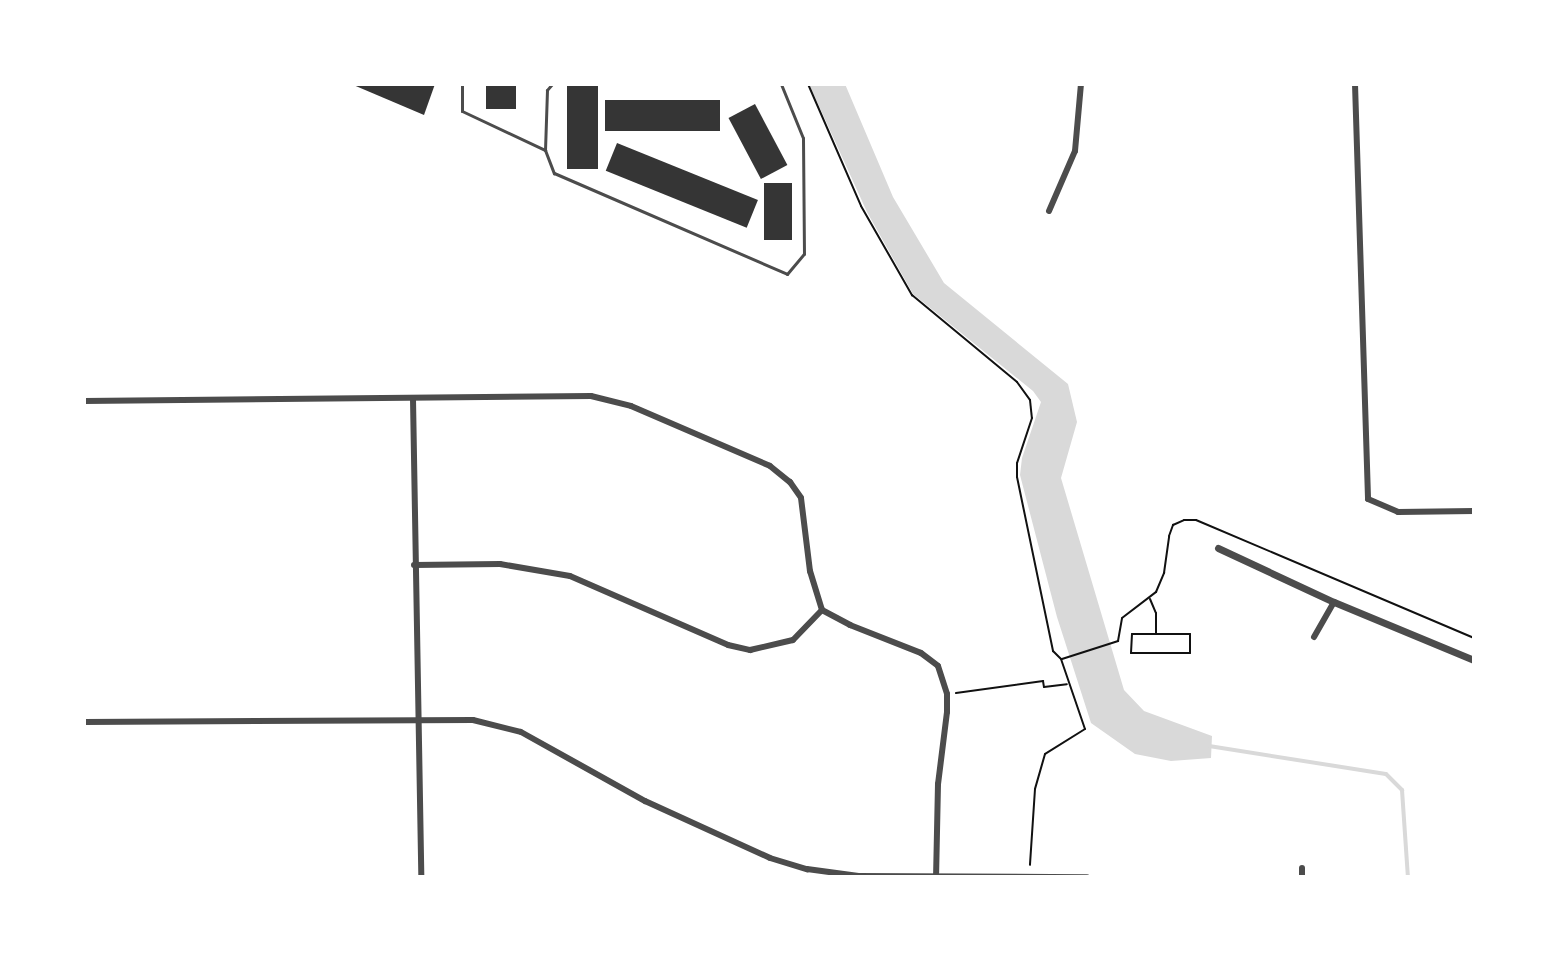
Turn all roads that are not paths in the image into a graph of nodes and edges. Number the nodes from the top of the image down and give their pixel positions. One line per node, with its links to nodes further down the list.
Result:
1 (462, 84): 6 (lane)
2 (552, 84): 6 (lane)
3 (781, 84): 6 (lane)
4 (1081, 84): 7 (street)
5 (1355, 84): 10 (street)
6 (545, 150)
7 (1049, 211)
8 (413, 399): 9 (street); 12 (street); 14 (street)
9 (84, 401)
10 (1474, 511)
11 (1218, 548): 13 (street)
12 (414, 565): 14 (street); 18 (street)
13 (1334, 602): 15 (street); 16 (street)
14 (822, 610): 21 (street)
15 (1314, 637)
16 (1474, 660)
17 (84, 722): 18 (street)
18 (416, 722): 21 (street); 22 (street)
19 (1302, 868): 24 (street)
20 (1030, 875): 21 (street); 23 (street)
21 (936, 876)
22 (421, 877)
23 (1087, 877)
24 (1302, 877)

